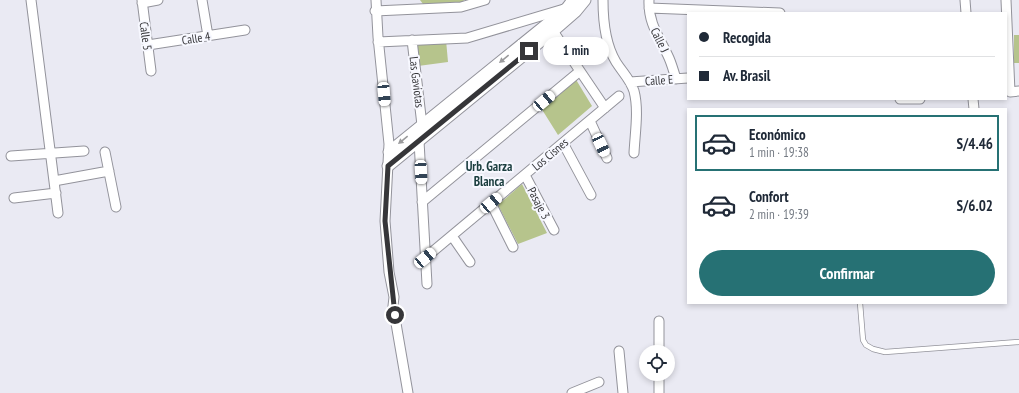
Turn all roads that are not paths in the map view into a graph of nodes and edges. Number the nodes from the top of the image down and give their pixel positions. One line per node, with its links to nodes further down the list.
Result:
1 (31, 0): 40 (street)
2 (158, 0): 10 (street)
3 (202, 0): 20 (street)
4 (376, 0): 15 (street)
5 (485, 0): 11 (street)
6 (585, 0): 19 (street)
7 (603, 0): 28 (street)
8 (965, 0): 17 (street)
9 (1006, 0): 29 (street)
10 (142, 1): 23 (street, Calle 5)
11 (468, 3): 12 (street)
12 (416, 4): 15 (street)
13 (570, 4): 21 (street); 33 (street, one-way to 33)
14 (649, 4): 16 (street); 27 (street, Calle J)
15 (376, 11): 22 (street)
16 (744, 12)
17 (966, 12)
18 (245, 30): 20 (street, Calle 4)
19 (554, 31): 25 (street); 34 (street)
20 (208, 36): 23 (street, Calle 4)
21 (412, 40): 22 (street); 33 (street, Las Gaviotas)
22 (378, 42): 38 (street)
23 (148, 45): 24 (street, Calle 5)
24 (151, 71)
25 (580, 71): 31 (street); 50 (street)
26 (687, 78): 27 (street, Calle E)
27 (676, 79): 28 (street, Calle E)
28 (630, 82): 39 (street)
29 (1014, 91)
30 (619, 96): 31 (street, Los Cisnes)
31 (605, 108): 32 (street, Los Cisnes)
32 (590, 121): 35 (street, Los Cisnes); 42 (street)
33 (422, 124): 38 (street, one-way to 38)
34 (419, 141): 43 (street); 50 (street)
35 (563, 142): 45 (street, Los Cisnes); 48 (street)
36 (84, 151): 40 (street)
37 (105, 152): 44 (street)
38 (389, 152): 43 (street)
39 (634, 153)
40 (51, 154): 41 (street); 46 (street)
41 (11, 156)
42 (607, 158)
43 (388, 166): 68 (street)
44 (109, 171): 46 (street); 52 (street)
45 (524, 175): 51 (street, Los Cisnes); 54 (street, Pasaje 3)
46 (54, 181): 47 (street)
47 (56, 193): 49 (street); 53 (street)
48 (591, 195)
49 (14, 198)
50 (422, 202): 57 (street)
51 (491, 203): 55 (street, Los Cisnes); 56 (street)
52 (116, 207)
53 (58, 213)
54 (554, 230)
55 (452, 236): 57 (street, Los Cisnes); 58 (street)
56 (513, 247)
57 (425, 258): 59 (street)
58 (470, 262)
59 (427, 284)
60 (860, 304): 62 (lane)
61 (659, 321): 63 (street)
62 (1019, 342)
63 (659, 345)
64 (619, 351): 70 (street)
65 (659, 381): 71 (street)
66 (599, 382): 67 (street)
67 (585, 391): 69 (street)
68 (408, 393)
69 (572, 393)
70 (623, 393)
71 (659, 393)

